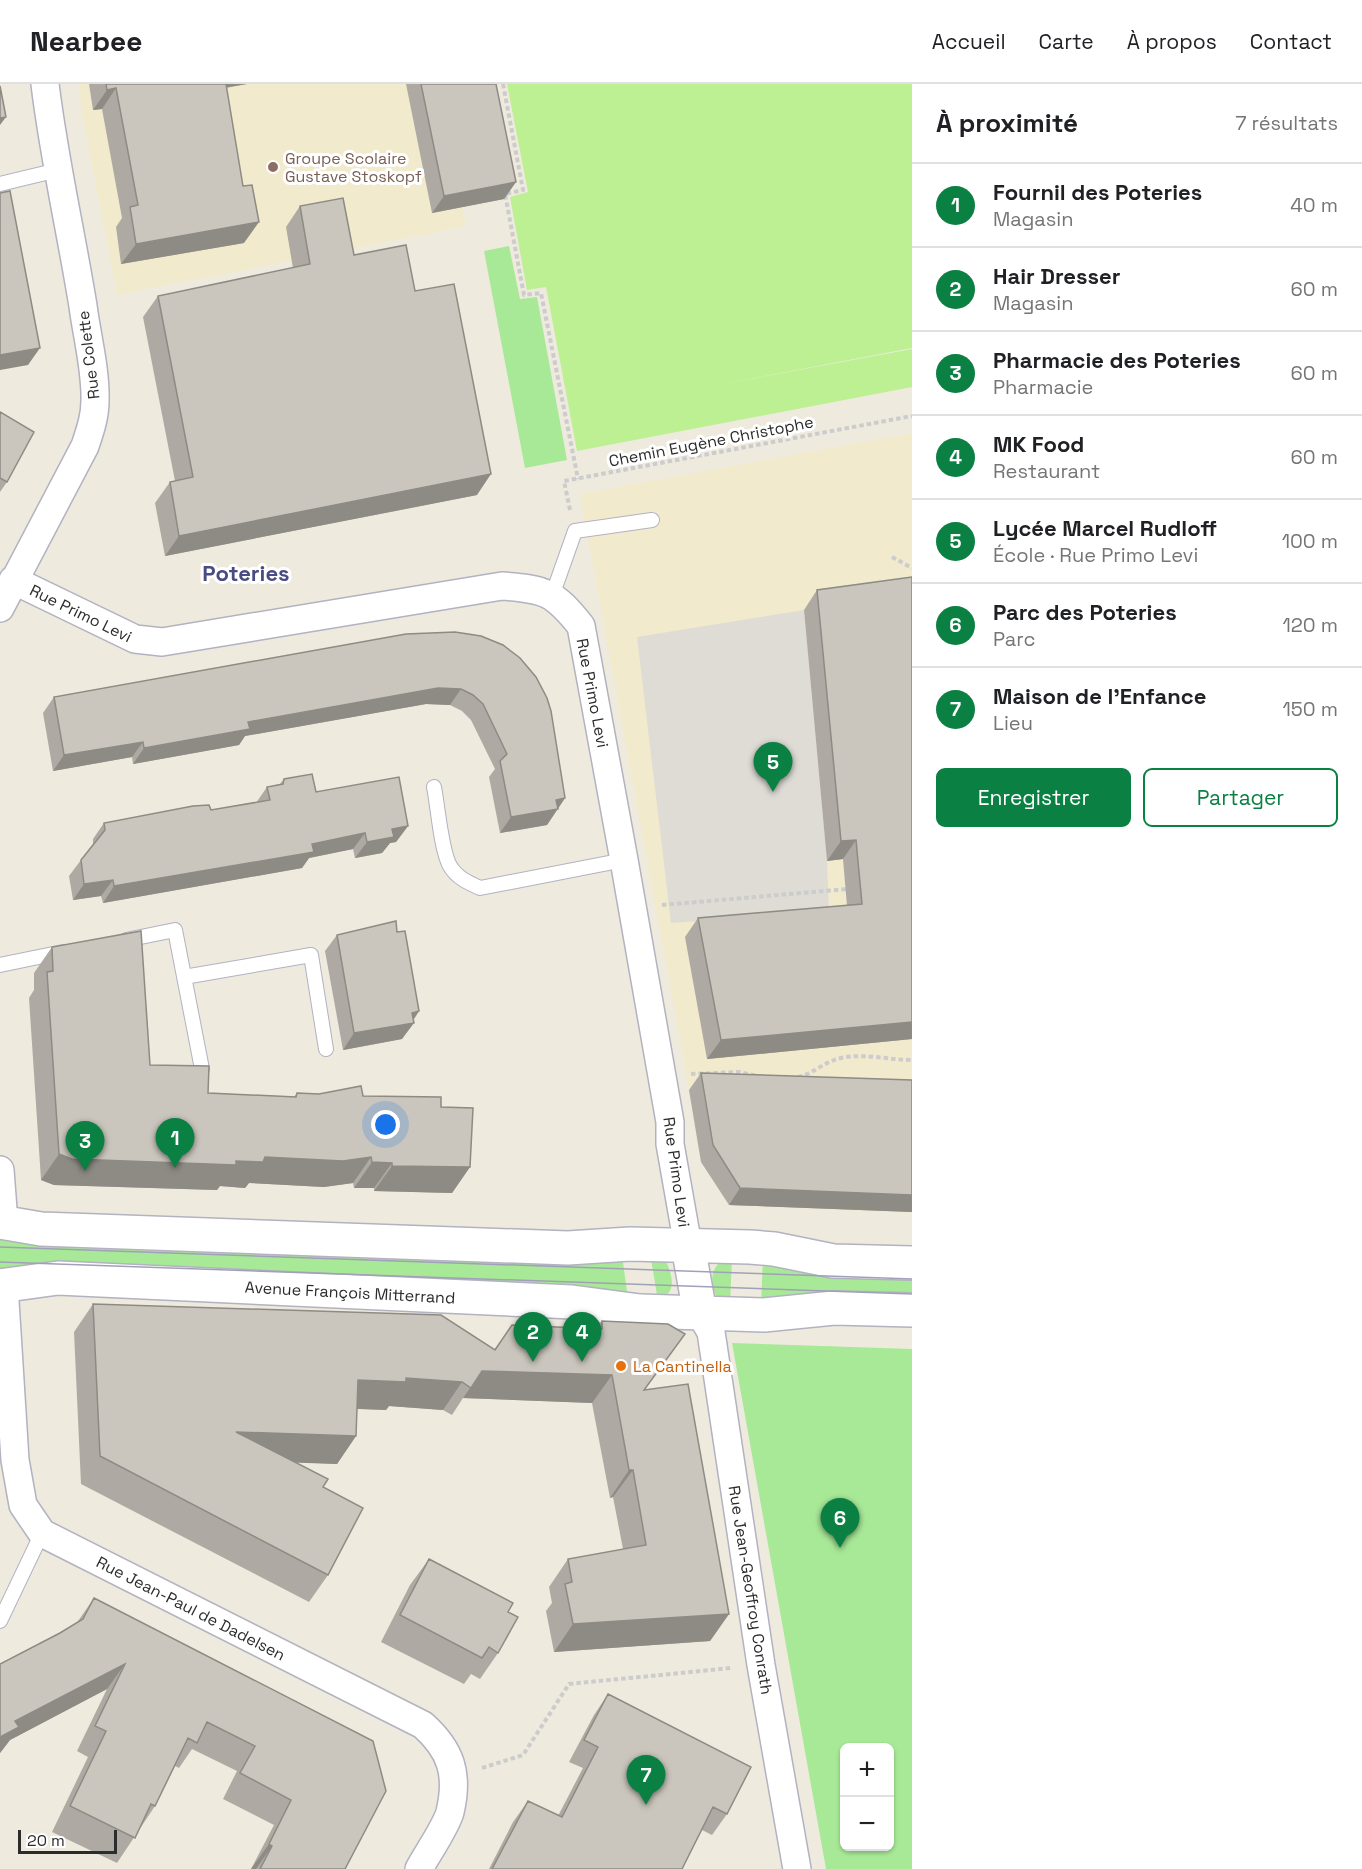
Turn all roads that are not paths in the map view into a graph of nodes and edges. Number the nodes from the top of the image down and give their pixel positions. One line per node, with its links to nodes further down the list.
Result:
1 (45, 84): 2 (street, Rue Colette)
2 (58, 171): 3 (lane); 5 (street, Rue Colette)
3 (0, 184)
4 (652, 520): 6 (lane)
5 (14, 580): 6 (street, Rue Primo Levi); 7 (street, Rue Colette)
6 (552, 596): 9 (street, Rue Primo Levi)
7 (0, 608)
8 (434, 787): 9 (lane)
9 (624, 860): 18 (street, Rue Primo Levi)
10 (117, 942): 13 (lane)
11 (82, 948): 12 (lane)
12 (0, 965)
13 (184, 977): 14 (lane); 15 (lane)
14 (326, 1049)
15 (202, 1069)
16 (0, 1170): 17 (street)
17 (2, 1223): 18 (street)
18 (688, 1246): 19 (street); 22 (street)
19 (912, 1263)
20 (2, 1286): 22 (street, Avenue François Mitterrand); 23 (street, Rue Jean-Paul de Dadelsen)
21 (912, 1310): 22 (street, Avenue François Mitterrand)
22 (700, 1313): 27 (street, Rue Jean-Geoffroy Conrath)
23 (8, 1464): 24 (street, Rue Jean-Paul de Dadelsen)
24 (42, 1533): 25 (lane); 26 (street, Rue Jean-Paul de Dadelsen)
25 (0, 1622)
26 (419, 1869)
27 (797, 1869)

